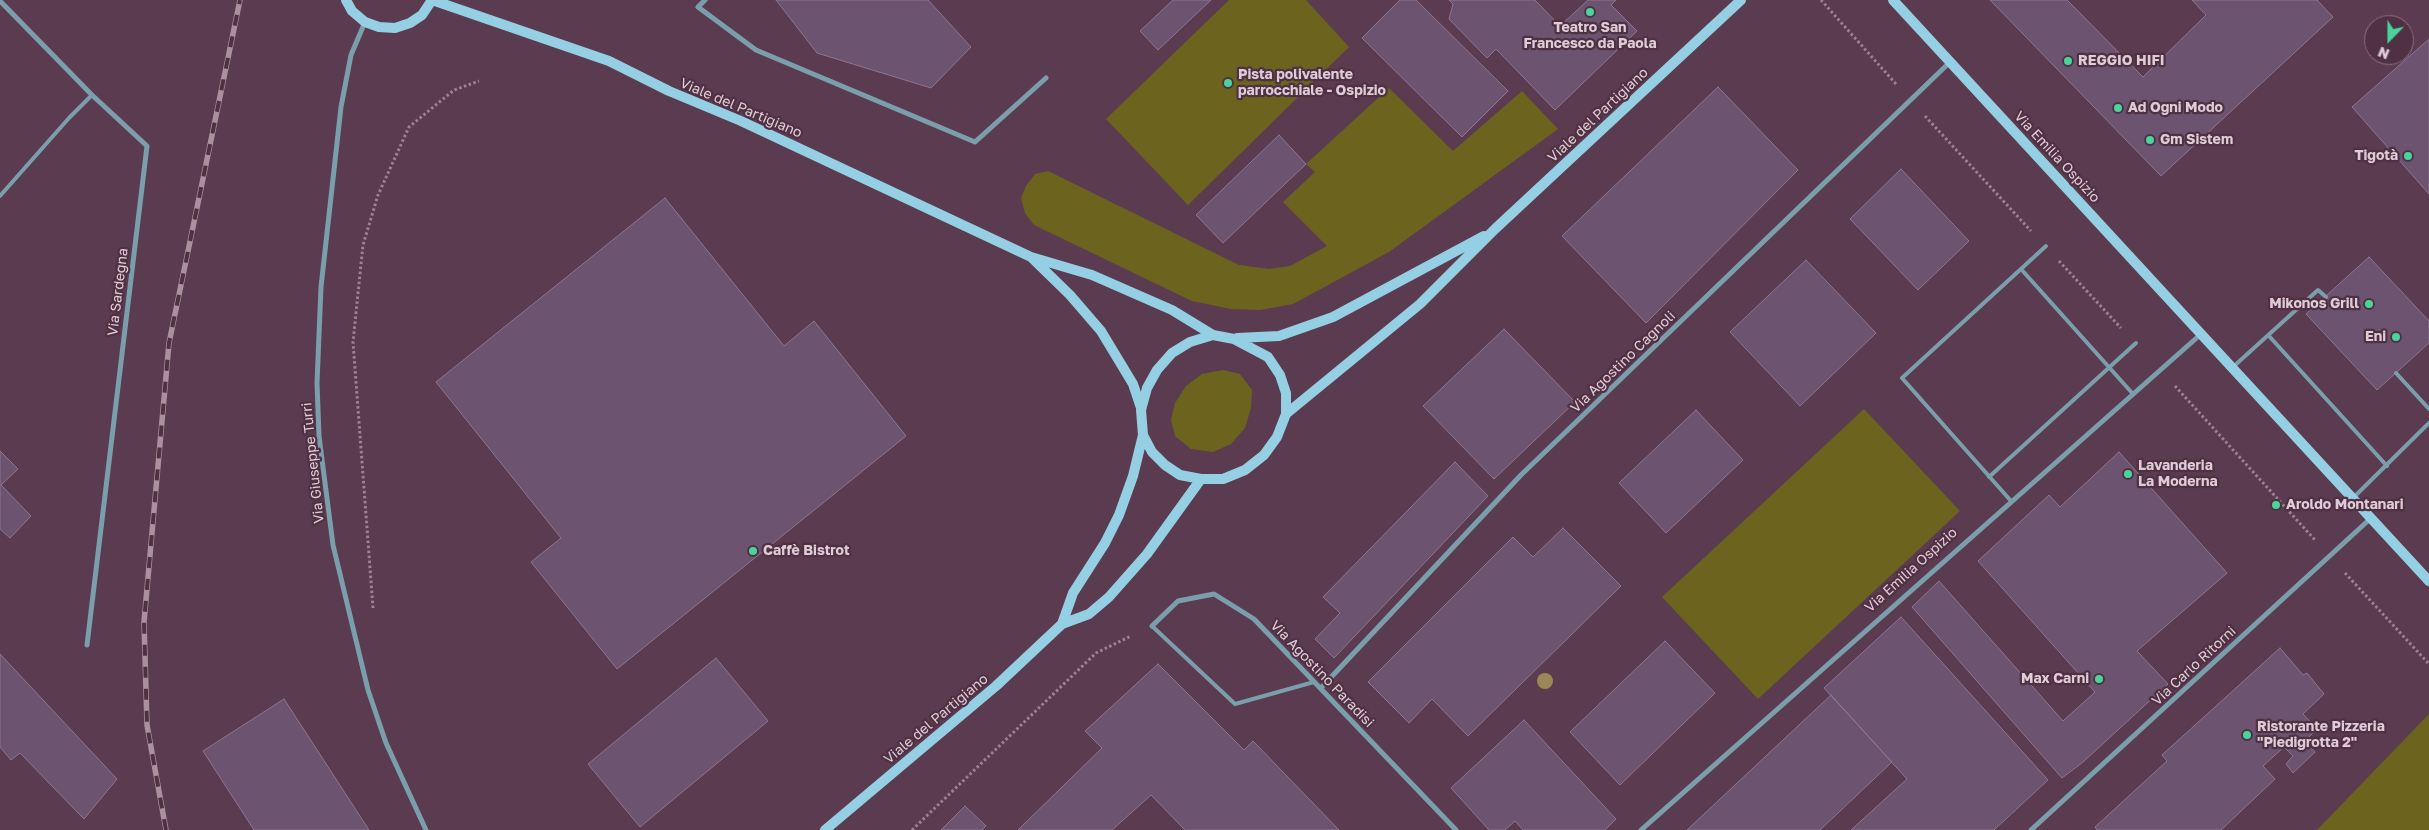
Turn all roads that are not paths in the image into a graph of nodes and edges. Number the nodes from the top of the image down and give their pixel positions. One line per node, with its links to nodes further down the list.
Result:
1 (346, 0): 7 (main road)
2 (432, 0): 7 (main road); 14 (main road, Viale del Partigiano)
3 (705, 0): 9 (street)
4 (1741, 0): 12 (main road, Viale del Partigiano)
5 (1893, 0): 8 (main road, Via Emilia Ospizio)
6 (0, 1): 10 (street, Via Sardegna)
7 (365, 22): 43 (street, Via Giuseppe Turri)
8 (1950, 62): 17 (main road, Via Emilia Ospizio); 42 (street, Via Agostino Cagnoli)
9 (1046, 78)
10 (92, 95): 11 (lane); 40 (street, Via Sardegna)
11 (0, 196)
12 (1495, 229): 20 (main road, Viale del Partigiano); 28 (main road, Viale del Partigiano)
13 (2046, 246): 15 (lane)
14 (1031, 257): 18 (main road, Viale del Partigiano); 27 (main road, Viale del Partigiano)
15 (2021, 269): 23 (lane); 32 (lane)
16 (2326, 297): 19 (lane)
17 (2201, 334): 22 (main road, Via Emilia Ospizio); 25 (street, Via Emilia Ospizio)
18 (1213, 335): 20 (main road, Viale del Partigiano); 27 (main road, Viale del Partigiano)
19 (2268, 336): 22 (lane); 31 (lane)
20 (1234, 339): 28 (main road, Viale del Partigiano)
21 (2136, 343): 23 (lane)
22 (2233, 368): 34 (main road, Via Emilia Ospizio)
23 (2108, 369): 25 (lane); 32 (lane)
24 (2396, 373): 26 (lane)
25 (2133, 394): 35 (street, Via Emilia Ospizio)
26 (2429, 409)
27 (1141, 410): 30 (main road, Viale del Partigiano)
28 (1286, 414): 33 (main road, Viale del Partigiano)
29 (2429, 424): 31 (lane)
30 (1143, 435): 33 (main road, Viale del Partigiano); 38 (main road, Viale del Partigiano)
31 (2387, 466): 34 (lane)
32 (1989, 478): 35 (lane)
33 (1201, 479): 38 (main road, Viale del Partigiano)
34 (2353, 498): 36 (main road, Via Emilia Ospizio)
35 (2010, 501): 46 (street, Via Emilia Ospizio)
36 (2371, 518): 37 (main road, Via Emilia Ospizio); 47 (street, Via Carlo Ritorni)
37 (2429, 581)
38 (1062, 624): 44 (main road, Viale del Partigiano)
39 (1152, 626): 41 (lane); 41 (street, Via Agostino Paradisi)
40 (87, 645)
41 (1314, 682): 42 (street, Via Agostino Paradisi)
42 (1321, 688): 45 (street, Via Agostino Paradisi)
43 (426, 830)
44 (825, 830)
45 (1456, 830)
46 (1641, 830)
47 (2032, 830)

